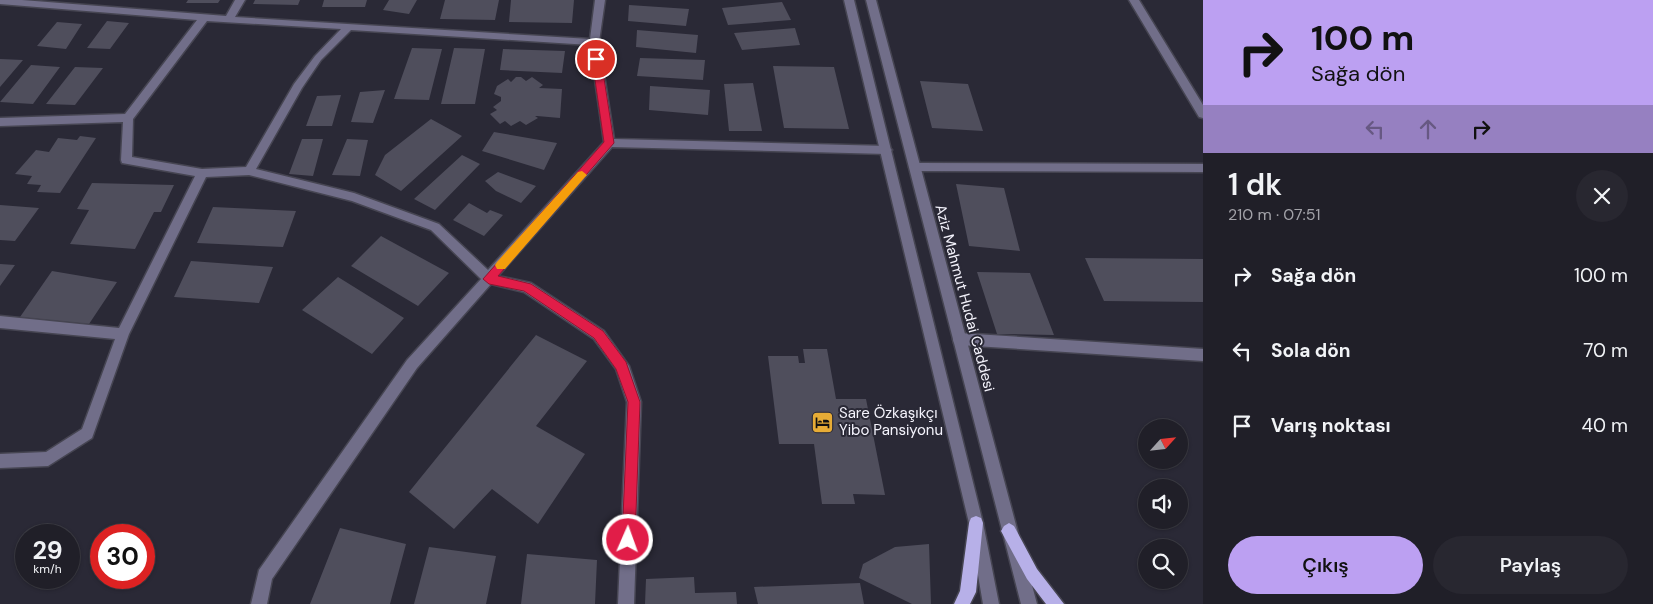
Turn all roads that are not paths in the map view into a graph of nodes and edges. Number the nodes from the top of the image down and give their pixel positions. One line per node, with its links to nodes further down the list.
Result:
1 (240, 0): 8 (street)
2 (600, 0): 10 (street)
3 (849, 0): 15 (street)
4 (871, 0): 16 (street, Aziz Mahmut Hudai Caddesi)
5 (1134, 0): 11 (street)
6 (0, 1): 7 (street)
7 (204, 18): 8 (street); 12 (street)
8 (229, 20): 9 (street)
9 (349, 27): 10 (street); 18 (street)
10 (594, 42): 14 (street)
11 (1203, 114)
12 (128, 118): 13 (street); 19 (street)
13 (0, 122)
14 (609, 143): 15 (street); 20 (street)
15 (887, 150): 26 (street)
16 (914, 167): 17 (street); 23 (street, Aziz Mahmut Hudai Caddesi)
17 (1203, 168)
18 (249, 171): 19 (street); 20 (street)
19 (202, 173): 22 (street)
20 (489, 279): 28 (street); 29 (street)
21 (0, 322): 22 (street)
22 (122, 334): 25 (street)
23 (959, 339): 24 (street); 27 (street, Aziz Mahmut Hudai Caddesi)
24 (1203, 355)
25 (0, 461)
26 (976, 523): 30 (main road); 31 (street)
27 (1010, 531): 32 (street, Aziz Mahmut Hudai Caddesi); 33 (main road)
28 (259, 604)
29 (626, 604)
30 (962, 604)
31 (991, 604)
32 (1029, 604)
33 (1056, 604)

